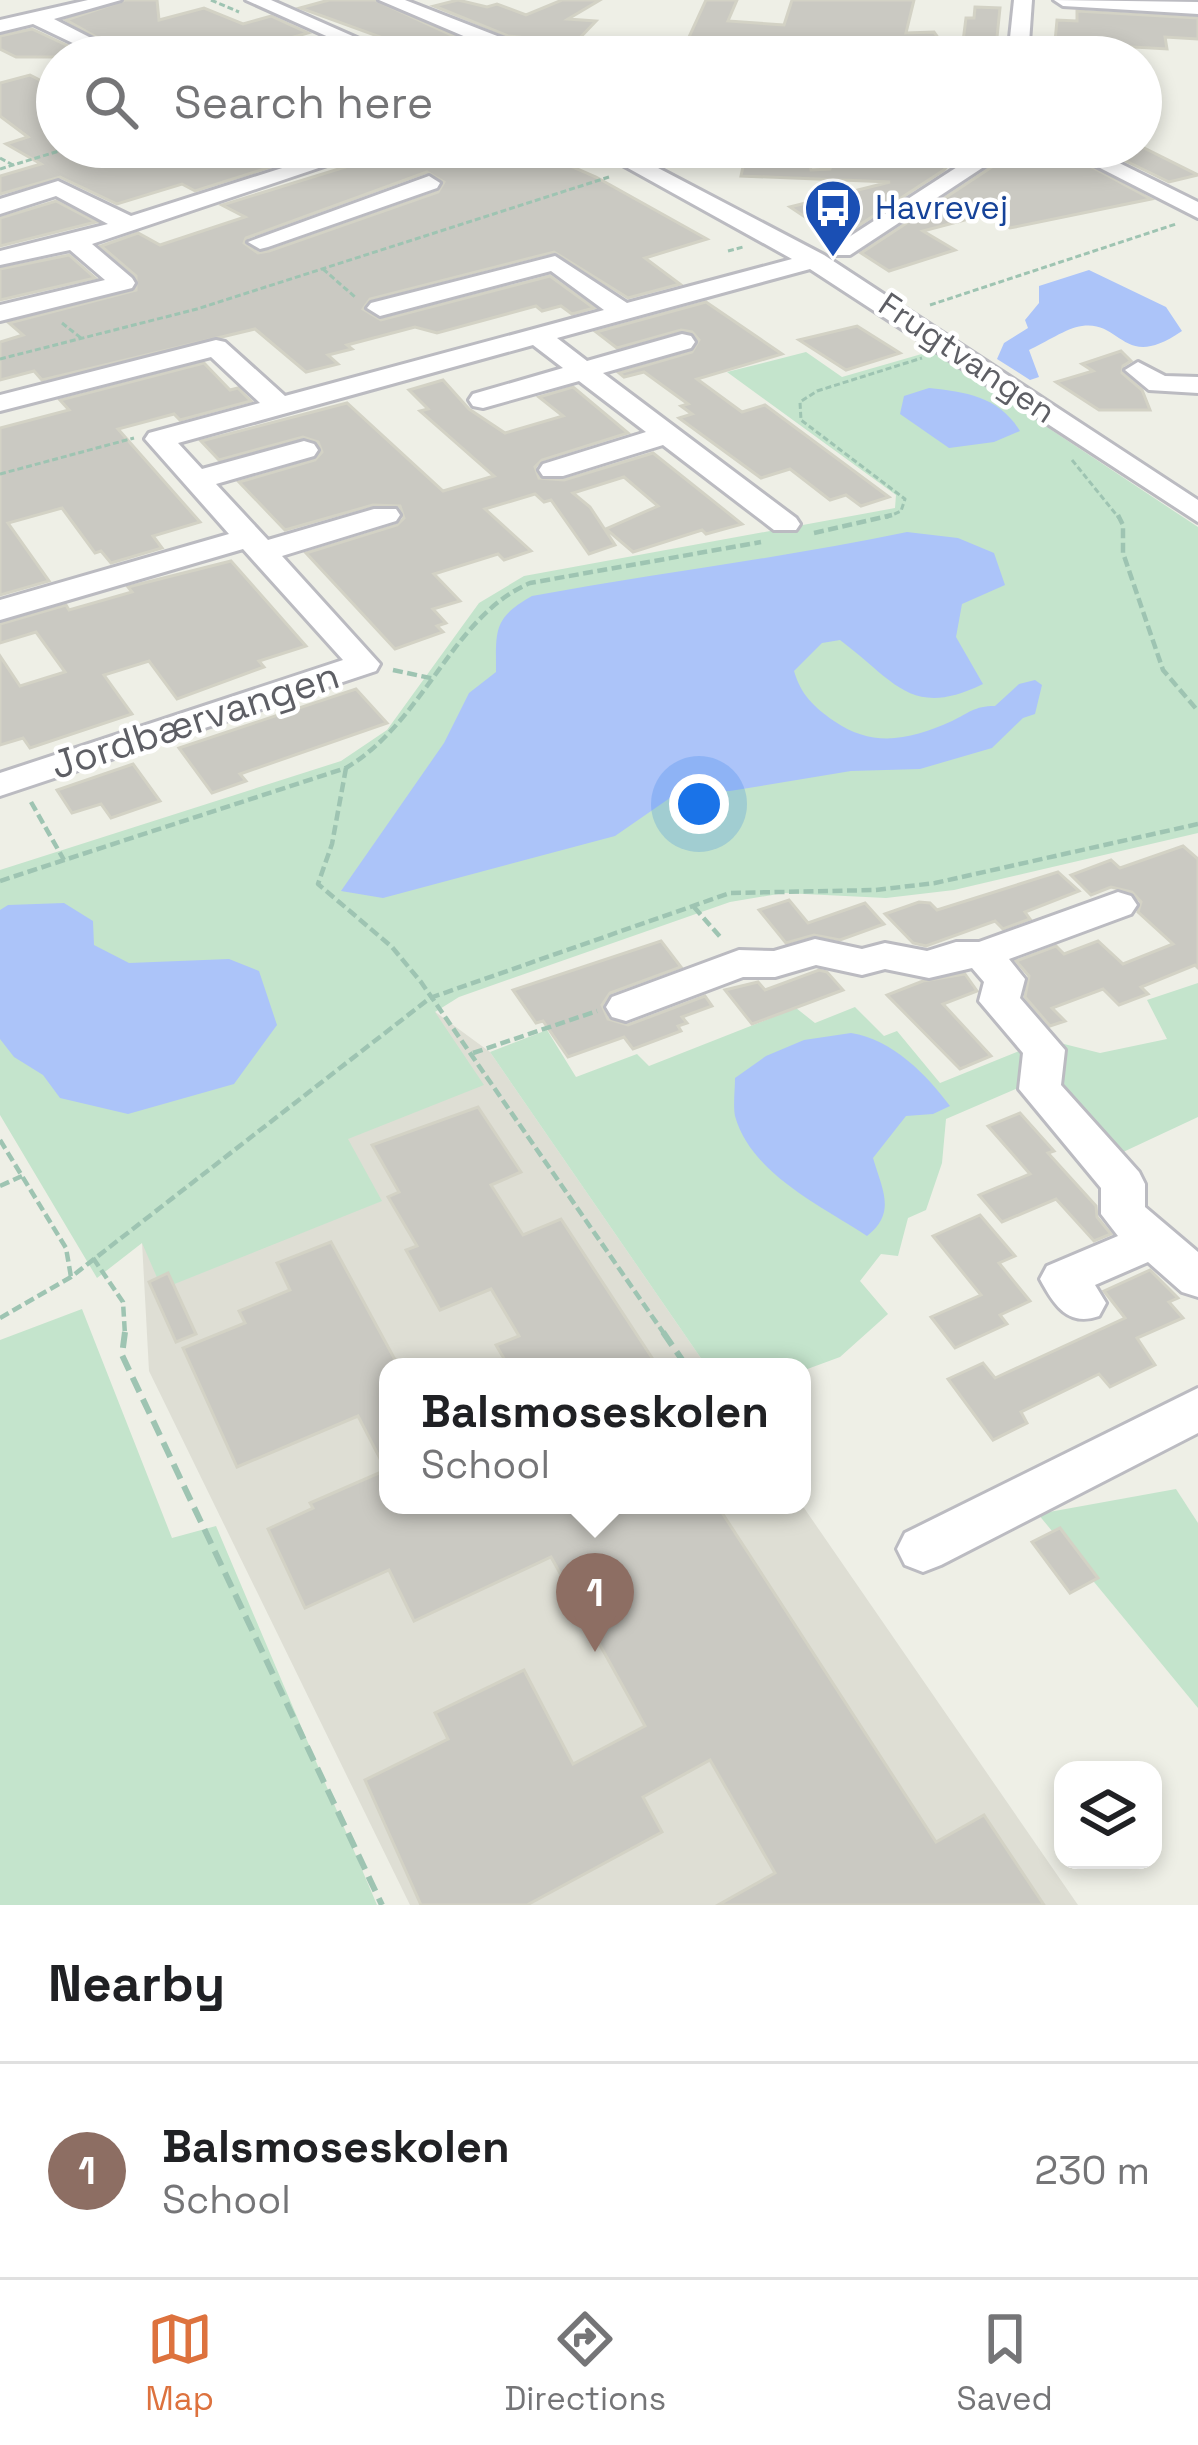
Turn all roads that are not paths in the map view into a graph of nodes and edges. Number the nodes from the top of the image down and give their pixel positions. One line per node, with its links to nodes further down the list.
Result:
1 (112, 0): 7 (street)
2 (255, 0): 10 (street)
3 (388, 0): 11 (street)
4 (1023, 0): 12 (street)
5 (1063, 0): 6 (street)
6 (1198, 8)
7 (36, 18): 8 (street); 9 (street)
8 (0, 26)
9 (74, 36)
10 (340, 36)
11 (480, 36)
12 (1020, 36)
13 (304, 168): 22 (street)
14 (309, 168): 19 (street)
15 (643, 168): 25 (street, Frugtvangen)
16 (969, 168): 25 (street)
17 (1105, 168): 21 (street)
18 (429, 183): 19 (street)
19 (373, 203): 24 (street)
20 (0, 207): 22 (street)
21 (1187, 217)
22 (129, 224): 23 (street)
23 (75, 242): 26 (street); 29 (street)
24 (260, 242)
25 (828, 255): 28 (street); 42 (street, Frugtvangen)
26 (0, 258)
27 (380, 308): 28 (street)
28 (623, 312): 30 (street)
29 (0, 313)
30 (537, 336): 33 (street); 37 (street)
31 (682, 342): 33 (street)
32 (1138, 370): 34 (street)
33 (583, 371): 35 (street); 38 (street)
34 (1198, 385)
35 (483, 400)
36 (0, 403): 37 (street)
37 (280, 406): 41 (street, Jordbærvangen)
38 (667, 435): 40 (street); 44 (street)
39 (304, 450): 41 (street)
40 (553, 470)
41 (196, 480): 45 (street, Jordbærvangen)
42 (1198, 513)
43 (385, 515): 45 (street)
44 (784, 533)
45 (256, 545): 46 (street); 47 (street, Jordbærvangen)
46 (0, 610)
47 (9, 782)
48 (1118, 905): 49 (street)
49 (982, 955): 50 (street); 51 (street)
50 (626, 1007)
51 (1150, 1242): 52 (street); 53 (street)
52 (1198, 1280)
53 (1083, 1304)
54 (1198, 1409): 55 (street)
55 (922, 1549)

